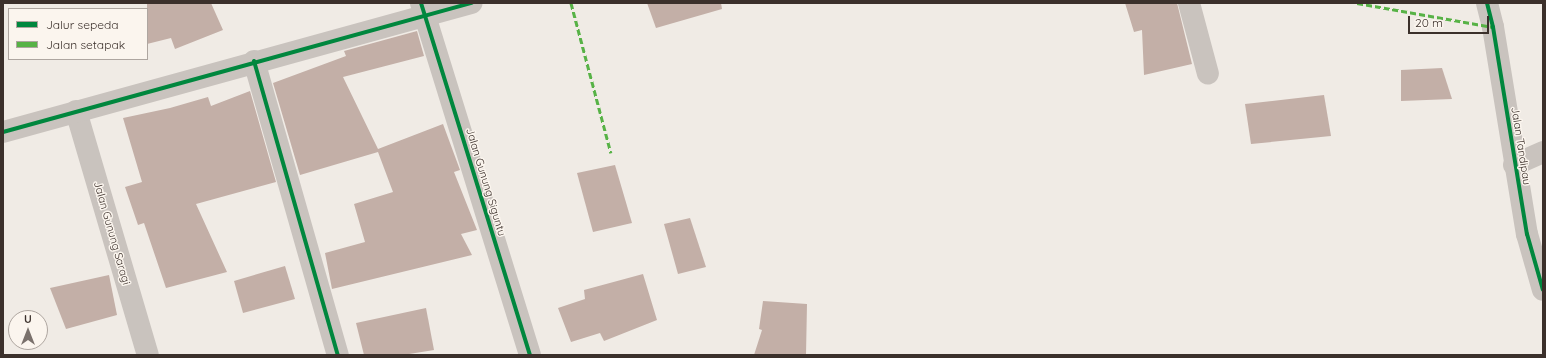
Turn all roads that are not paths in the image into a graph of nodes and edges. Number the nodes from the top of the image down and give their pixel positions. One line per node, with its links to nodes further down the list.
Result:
1 (472, 3): 4 (street)
2 (1189, 3): 6 (street)
3 (1487, 3): 10 (street, Jalan Tandipau)
4 (423, 9): 5 (street); 14 (street, Jalan Gunung Siguntu)
5 (254, 61): 7 (street); 13 (street)
6 (1208, 74)
7 (76, 111): 8 (street); 12 (street, Jalan Gunung Saragi)
8 (3, 132)
9 (1543, 152): 10 (street)
10 (1514, 165): 11 (street, Jalan Tandipau)
11 (1543, 290)
12 (148, 355)
13 (338, 355)
14 (530, 355)

